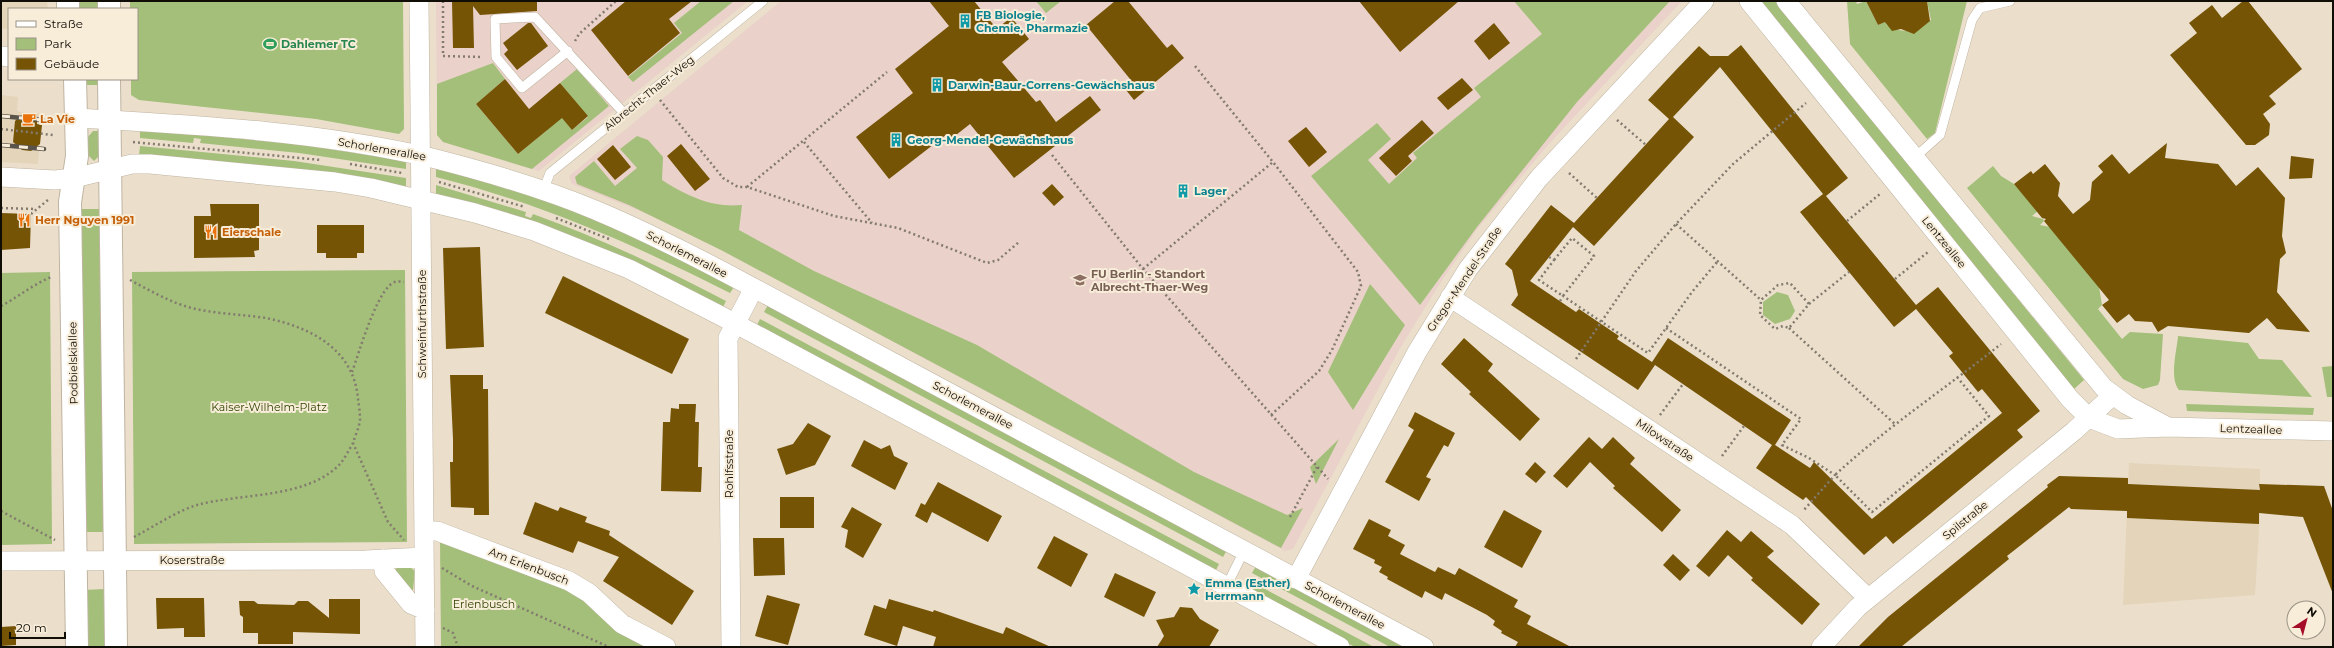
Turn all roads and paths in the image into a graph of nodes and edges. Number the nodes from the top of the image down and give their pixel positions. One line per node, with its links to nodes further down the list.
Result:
1 (419, 1): 28 (street, Schweinfurthstraße)
2 (443, 1): 11 (path)
3 (616, 1): 10 (path)
4 (763, 1): 16 (lane, Albrecht-Thaer-Weg)
5 (1704, 1): 18 (street, Gregor-Mendel-Straße)
6 (1749, 1): 77 (street, Lentzeallee)
7 (1786, 1): 30 (street, Lentzeallee)
8 (2010, 1): 9 (lane)
9 (1978, 5): 30 (lane)
10 (568, 51): 11 (lane); 11 (lane); 19 (lane)
11 (496, 57)
12 (1195, 66): 32 (path)
13 (887, 72): 25 (path)
14 (76, 80): 20 (street, Podbielskiallee)
15 (109, 80): 21 (street)
16 (652, 91): 19 (lane, Albrecht-Thaer-Weg); 36 (path)
17 (1806, 103): 47 (path)
18 (1604, 108): 26 (path); 31 (street, Gregor-Mendel-Straße)
19 (624, 113): 37 (lane, Albrecht-Thaer-Weg)
20 (76, 118): 21 (street, Schorlemerallee); 35 (street, Podbielskiallee)
21 (109, 120): 28 (street, Schorlemerallee); 33 (street)
22 (1, 129): 23 (path)
23 (53, 135)
24 (133, 135): 27 (path)
25 (804, 142): 36 (path); 46 (path)
26 (1646, 145)
27 (133, 149)
28 (420, 156): 37 (street, Schorlemerallee); 41 (street, Schweinfurthstraße)
29 (1052, 156): 53 (path)
30 (1914, 158): 75 (street, Lentzeallee)
31 (1555, 160): 40 (path); 61 (street, Gregor-Mendel-Straße)
32 (1273, 162): 53 (path); 76 (path)
33 (110, 170): 35 (street); 41 (street); 99 (street)
34 (1, 177): 35 (street)
35 (74, 178): 98 (street, Podbielskiallee)
36 (747, 188): 46 (path)
37 (543, 191): 59 (street, Schorlemerallee)
38 (1880, 194): 45 (path)
39 (51, 197): 43 (path)
40 (1597, 198)
41 (421, 199): 67 (street); 91 (street, Schweinfurthstraße)
42 (1, 208): 43 (path)
43 (36, 209): 44 (path)
44 (31, 214)
45 (1847, 221)
46 (872, 223): 48 (path)
47 (1676, 224): 52 (path); 66 (path)
48 (1019, 242)
49 (1928, 252): 57 (path)
50 (1549, 256): 51 (path)
51 (1554, 260): 60 (path); 60 (path)
52 (1717, 262): 62 (path); 68 (path)
53 (1143, 269): 76 (path)
54 (1849, 272): 64 (path)
55 (54, 276): 65 (path)
56 (128, 279): 72 (path)
57 (1894, 279)
58 (409, 282): 72 (path)
59 (754, 288): 67 (street, Rohlfsstraße); 95 (street, Schorlemerallee)
60 (1563, 296): 63 (path); 66 (path)
61 (1450, 297): 87 (street, Gregor-Mendel-Straße); 103 (street, Milowstraße)
62 (1761, 300): 64 (path); 69 (path)
63 (1560, 301)
64 (1810, 304): 69 (path)
65 (1, 306)
66 (1602, 322): 68 (path); 71 (path)
67 (736, 324): 102 (street); 112 (street, Rohlfsstraße)
68 (1666, 328): 86 (path)
69 (1788, 328): 79 (path)
70 (2002, 344): 73 (path)
71 (1573, 363)
72 (352, 373): 83 (path)
73 (1957, 377): 79 (path); 86 (path)
74 (1682, 384): 78 (path)
75 (2112, 396): 77 (street, Spilstraße); 81 (street, Lentzeallee)
76 (1270, 415): 85 (path)
77 (2089, 418): 81 (street, Lentzeallee); 103 (street, Spilstraße)
78 (1657, 419)
79 (1896, 425): 86 (path)
80 (1744, 426): 84 (path)
81 (2168, 427): 82 (street, Lentzeallee)
82 (2333, 431)
83 (353, 443): 92 (path); 94 (path)
84 (1719, 460)
85 (1317, 467): 87 (path); 90 (path)
86 (1835, 475): 89 (path)
87 (1344, 488): 101 (street, Gregor-Mendel-Straße)
88 (1, 511): 93 (path)
89 (1800, 516)
90 (1290, 517)
91 (424, 531): 100 (street, Schweinfurthstraße); 111 (street, Am Erlenbusch)
92 (130, 539)
93 (55, 540)
94 (405, 542)
95 (1244, 551): 101 (street, Schorlemerallee); 102 (lane)
96 (383, 559): 99 (street, Koserstraße); 100 (street, Koserstraße); 104 (street)
97 (1, 561): 98 (street, Koserstraße)
98 (76, 561): 99 (street, Koserstraße); 106 (street, Podbielskiallee)
99 (116, 561): 107 (street)
100 (431, 562): 104 (street, Schweinfurthstraße); 110 (path)
101 (1296, 579): 114 (street, Schorlemerallee)
102 (1226, 587): 113 (street)
103 (1868, 598): 115 (street, Spilstraße)
104 (425, 610): 108 (street, Schweinfurthstraße)
105 (437, 626): 109 (path)
106 (77, 647)
107 (116, 647)
108 (425, 647)
109 (458, 647)
110 (609, 647)
111 (666, 647)
112 (731, 647)
113 (1340, 647)
114 (1424, 647)
115 (1821, 647)

